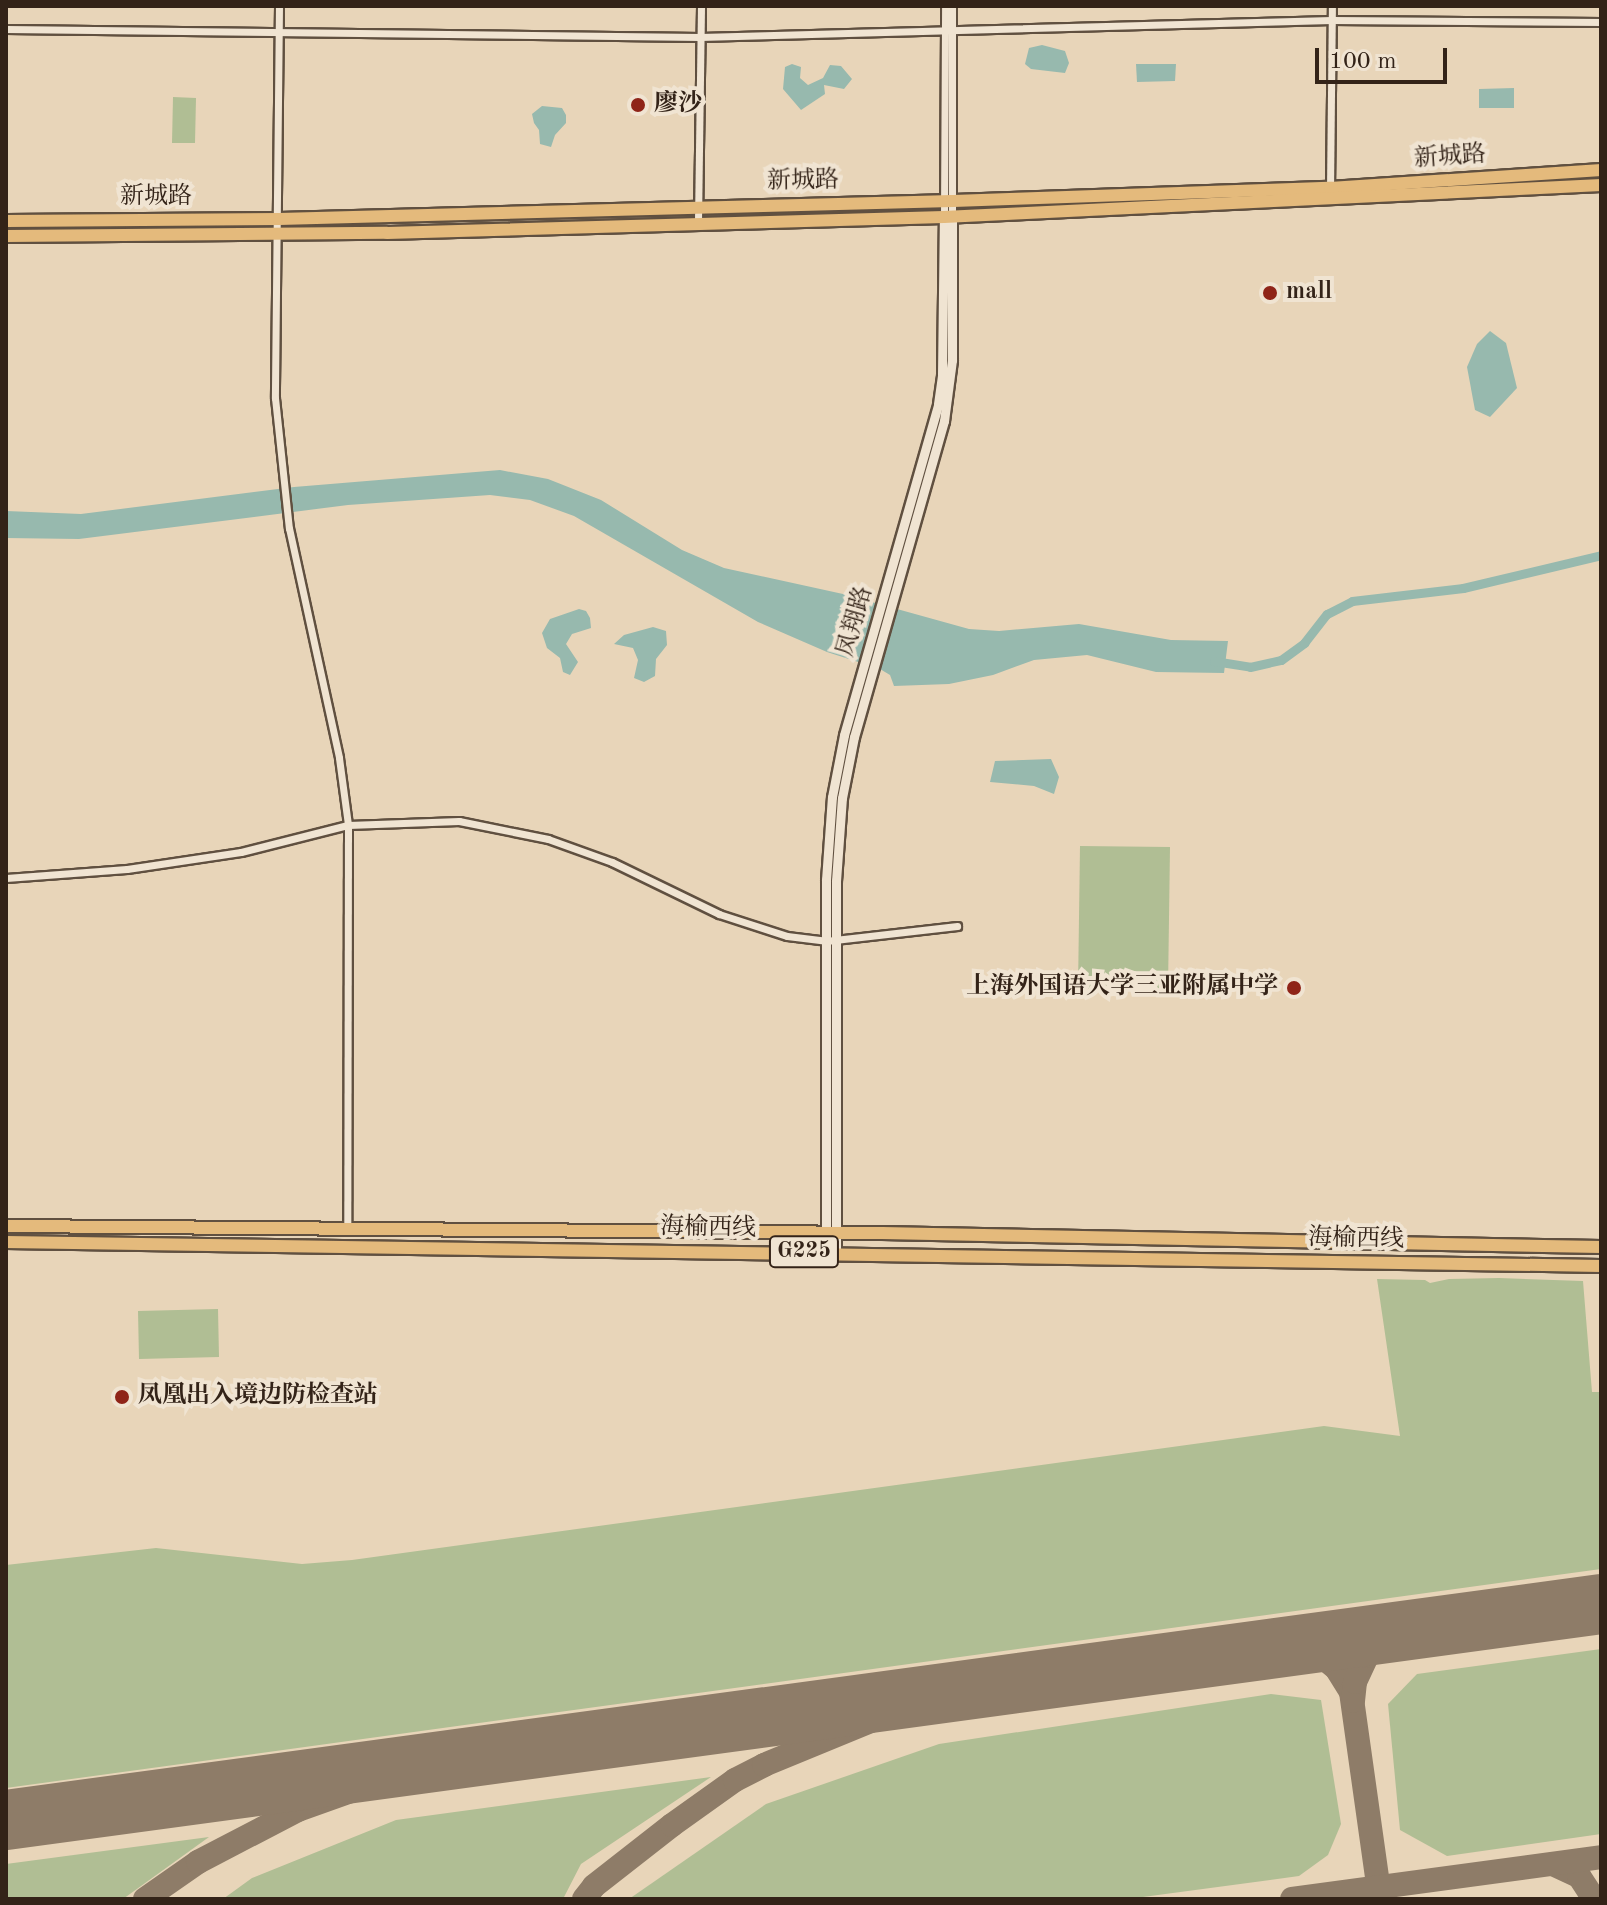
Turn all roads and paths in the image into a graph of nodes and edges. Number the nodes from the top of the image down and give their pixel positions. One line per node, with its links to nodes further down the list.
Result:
1 (279, 6): 10 (street)
2 (701, 6): 11 (street)
3 (945, 6): 9 (street, 凤翔路)
4 (952, 6): 9 (street, 凤翔路)
5 (1332, 6): 6 (street)
6 (1332, 20): 7 (street); 9 (street); 14 (street)
7 (1601, 22)
8 (6, 29): 10 (street)
9 (948, 29): 11 (street); 15 (street, 凤翔路)
10 (278, 31): 11 (street); 18 (street)
11 (700, 37): 16 (street)
12 (1601, 170): 14 (main road, 新城路)
13 (1601, 185): 14 (main road, 新城路)
14 (1330, 194): 15 (main road, 新城路); 17 (main road, 新城路)
15 (948, 201): 16 (main road, 新城路); 17 (street, 凤翔路)
16 (698, 207): 18 (main road, 新城路); 20 (street)
17 (948, 216): 20 (main road, 新城路); 26 (street, 凤翔路)
18 (279, 219): 19 (main road, 新城路); 21 (street)
19 (6, 221)
20 (698, 222): 21 (main road, 新城路)
21 (279, 234): 22 (main road, 新城路); 23 (street)
22 (6, 236)
23 (348, 825): 24 (street); 26 (street); 29 (street)
24 (6, 878)
25 (957, 926): 26 (street)
26 (831, 940): 30 (street, 凤翔路)
27 (6, 1226): 28 (main road, 海榆西线 / G225)
28 (89, 1227): 29 (main road, 海榆西线 / G225); 32 (main road)
29 (347, 1229): 30 (main road, 海榆西线 / G225)
30 (831, 1233): 33 (main road, 海榆西线 / G225); 34 (street, 凤翔路)
31 (6, 1242): 32 (main road, 海榆西线 / G225)
32 (89, 1242): 34 (main road, 海榆西线 / G225)
33 (1601, 1247)
34 (831, 1252): 35 (main road, 海榆西线 / G225)
35 (1601, 1266)

